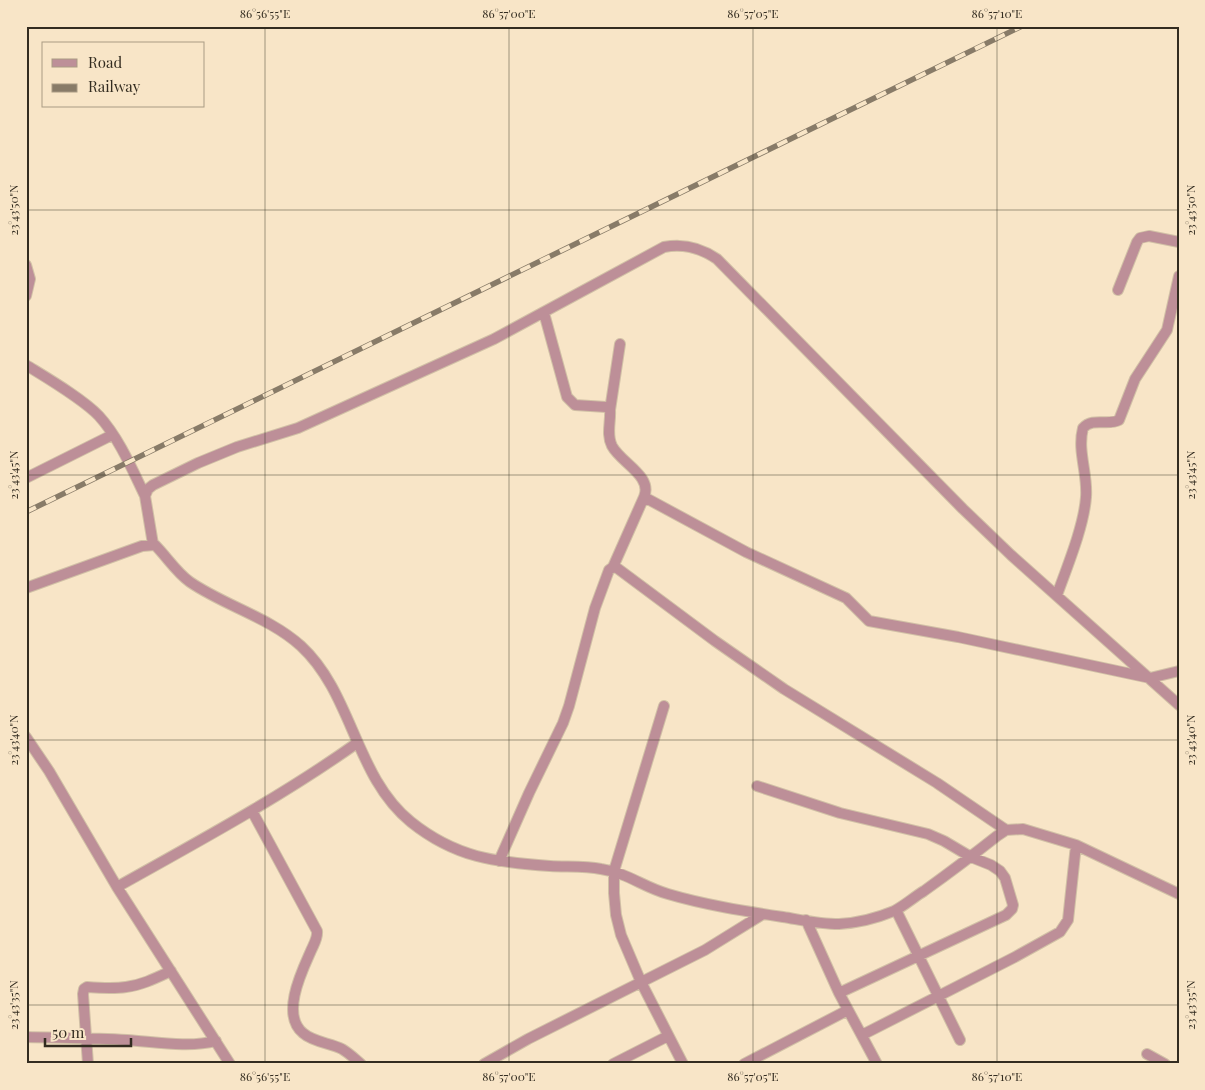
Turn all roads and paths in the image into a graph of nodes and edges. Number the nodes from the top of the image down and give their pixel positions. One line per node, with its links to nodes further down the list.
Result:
1 (1179, 242): 4 (street)
2 (26, 265): 5 (street)
3 (1179, 276): 17 (street)
4 (1118, 290)
5 (26, 296)
6 (544, 313): 9 (street); 12 (street); 17 (street)
7 (620, 344): 9 (street)
8 (26, 365): 10 (street)
9 (610, 410): 13 (street)
10 (112, 435): 11 (street); 12 (street)
11 (26, 478)
12 (145, 496): 14 (street)
13 (644, 497): 15 (street); 19 (street)
14 (153, 544): 16 (street); 23 (street)
15 (612, 567): 26 (street); 29 (street)
16 (26, 588)
17 (1057, 595): 19 (street)
18 (1179, 670): 19 (street)
19 (1150, 678): 20 (street)
20 (1179, 705)
21 (664, 706): 30 (street)
22 (26, 737): 31 (street)
23 (357, 743): 25 (street); 29 (street)
24 (757, 786): 28 (street)
25 (252, 811): 31 (street); 51 (street)
26 (1006, 830): 27 (street); 28 (street)
27 (1076, 844): 32 (street); 40 (street)
28 (970, 857): 33 (street); 36 (street)
29 (499, 861): 30 (street)
30 (614, 871): 34 (street); 38 (street)
31 (117, 887): 37 (street)
32 (1179, 894)
33 (896, 910): 35 (street); 36 (street)
34 (763, 914): 35 (street); 38 (street)
35 (806, 920): 39 (street)
36 (919, 957): 39 (street); 40 (street)
37 (171, 971): 45 (street); 46 (street)
38 (641, 982): 43 (street); 52 (street)
39 (839, 993): 41 (street)
40 (939, 997): 42 (street); 47 (street)
41 (848, 1010): 42 (street); 55 (street)
42 (862, 1035): 56 (street)
43 (668, 1036): 53 (street); 54 (street)
44 (26, 1037): 45 (street)
45 (87, 1039): 46 (street); 49 (street)
46 (216, 1040): 50 (street)
47 (960, 1040)
48 (1147, 1054): 57 (street)
49 (88, 1064)
50 (230, 1064)
51 (361, 1064)
52 (484, 1064)
53 (613, 1064)
54 (683, 1064)
55 (744, 1064)
56 (877, 1064)
57 (1165, 1064)

